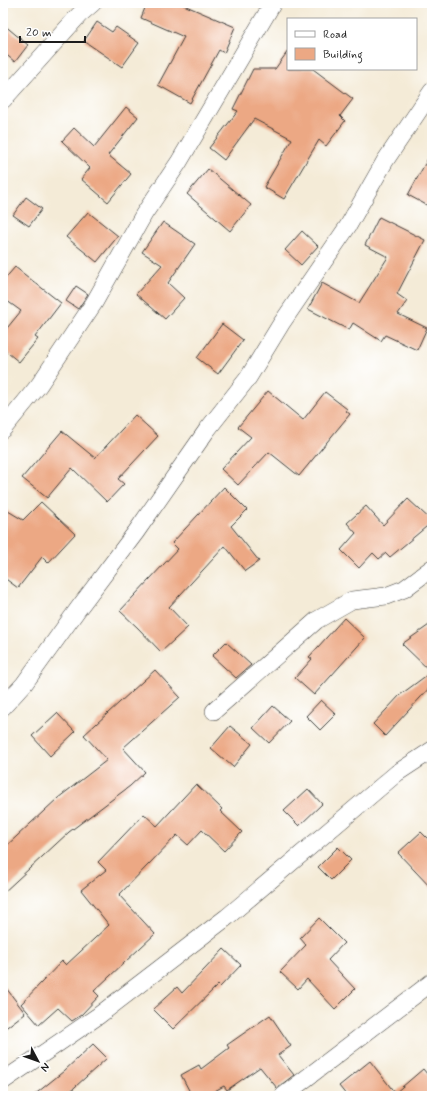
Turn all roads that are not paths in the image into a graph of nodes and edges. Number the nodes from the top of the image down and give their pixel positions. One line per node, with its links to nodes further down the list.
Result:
1 (93, 3): 4 (street)
2 (273, 3): 5 (street)
3 (432, 90): 7 (street)
4 (3, 100)
5 (3, 429)
6 (432, 568): 8 (street)
7 (3, 707)
8 (214, 711)
9 (432, 750): 11 (street)
10 (432, 982): 12 (street)
11 (3, 1081)
12 (283, 1096)

